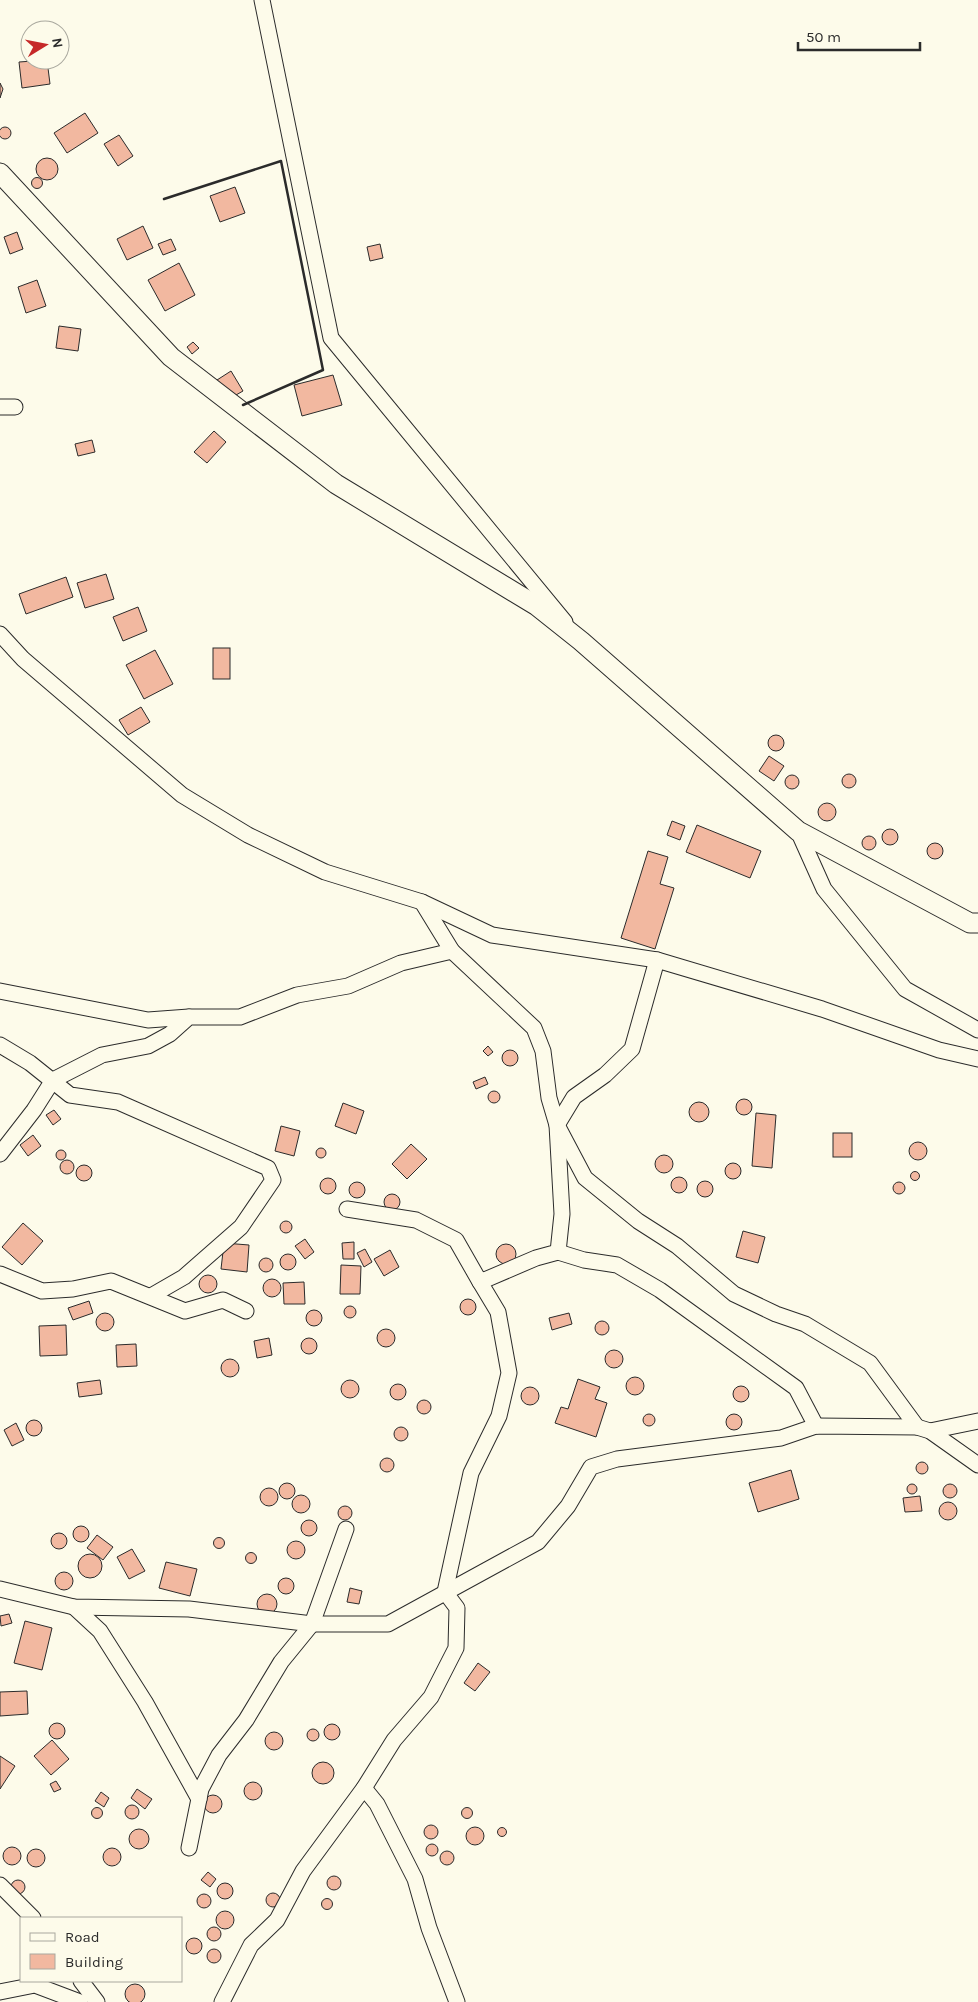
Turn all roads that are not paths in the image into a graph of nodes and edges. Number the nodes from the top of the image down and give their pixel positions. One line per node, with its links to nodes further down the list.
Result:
1 (262, 0): 4 (street)
2 (0, 173): 4 (street)
3 (0, 634): 6 (street)
4 (581, 641): 5 (street)
5 (798, 831): 7 (street); 12 (street)
6 (422, 902): 8 (street); 9 (street)
7 (978, 923)
8 (452, 951): 11 (street); 16 (street)
9 (658, 960): 14 (street); 16 (street)
10 (0, 991): 11 (street)
11 (190, 1016): 15 (street)
12 (978, 1030)
13 (0, 1046): 15 (street)
14 (978, 1058)
15 (53, 1080): 17 (street); 22 (street)
16 (557, 1125): 19 (street); 26 (street)
17 (0, 1154)
18 (346, 1209): 21 (street)
19 (558, 1252): 21 (street); 25 (street)
20 (0, 1274): 22 (street)
21 (480, 1282): 30 (street)
22 (151, 1296): 23 (street)
23 (246, 1311)
24 (978, 1421): 26 (street)
25 (816, 1426): 26 (street); 30 (street)
26 (924, 1429): 27 (street)
27 (978, 1465)
28 (346, 1529): 32 (street)
29 (0, 1590): 31 (street)
30 (445, 1592): 32 (street); 33 (street)
31 (74, 1607): 32 (street); 34 (street)
32 (312, 1624): 34 (street)
33 (364, 1788): 42 (street); 43 (street)
34 (199, 1799): 35 (street)
35 (189, 1848)
36 (0, 1885): 37 (street)
37 (32, 1917)
38 (82, 1982): 41 (street)
39 (0, 1992): 40 (street)
40 (80, 2002)
41 (97, 2002)
42 (222, 2002)
43 (457, 2002)

